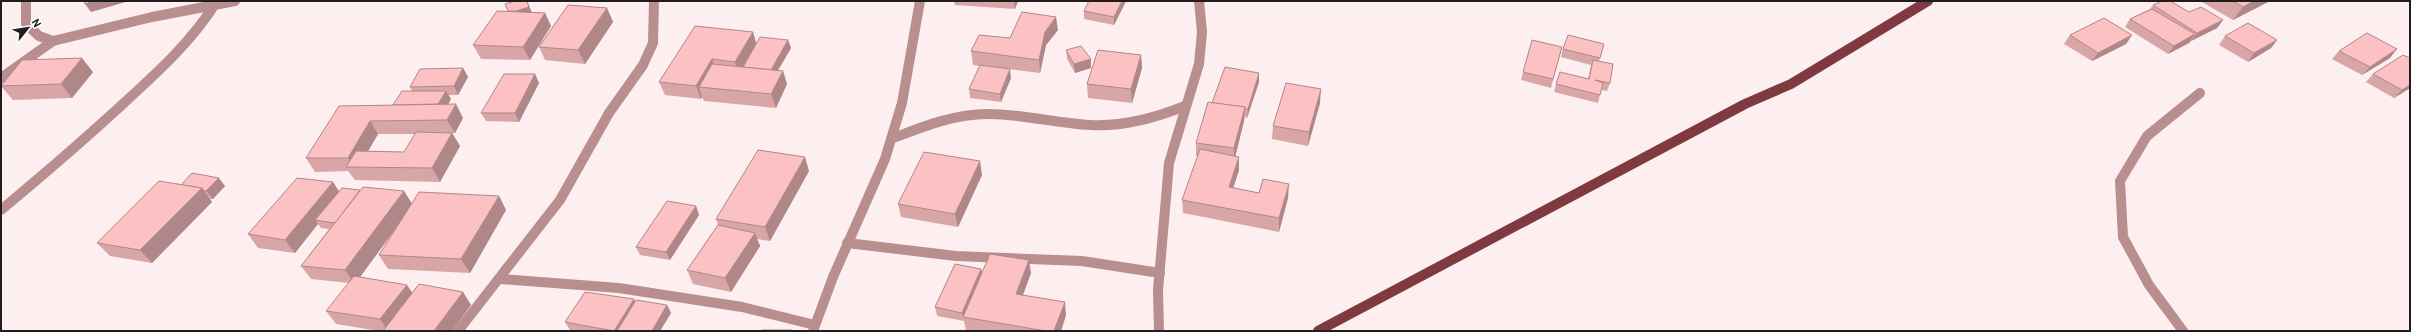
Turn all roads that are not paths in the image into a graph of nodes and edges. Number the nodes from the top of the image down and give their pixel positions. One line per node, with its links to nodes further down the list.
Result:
1 (26, 1): 8 (street)
2 (235, 1): 7 (street)
3 (654, 1): 16 (street)
4 (920, 1): 12 (street)
5 (1199, 1): 11 (street)
6 (1928, 1): 20 (main road)
7 (216, 3): 8 (street); 13 (street)
8 (53, 41): 9 (street)
9 (1, 78)
10 (2200, 93): 21 (street)
11 (1186, 106): 12 (street); 15 (street)
12 (891, 139): 14 (street)
13 (1, 210)
14 (847, 243): 15 (street); 17 (street)
15 (1160, 273): 19 (street)
16 (500, 279): 17 (street); 18 (street)
17 (814, 328)
18 (458, 331)
19 (1159, 331)
20 (1318, 331)
21 (2183, 331)

